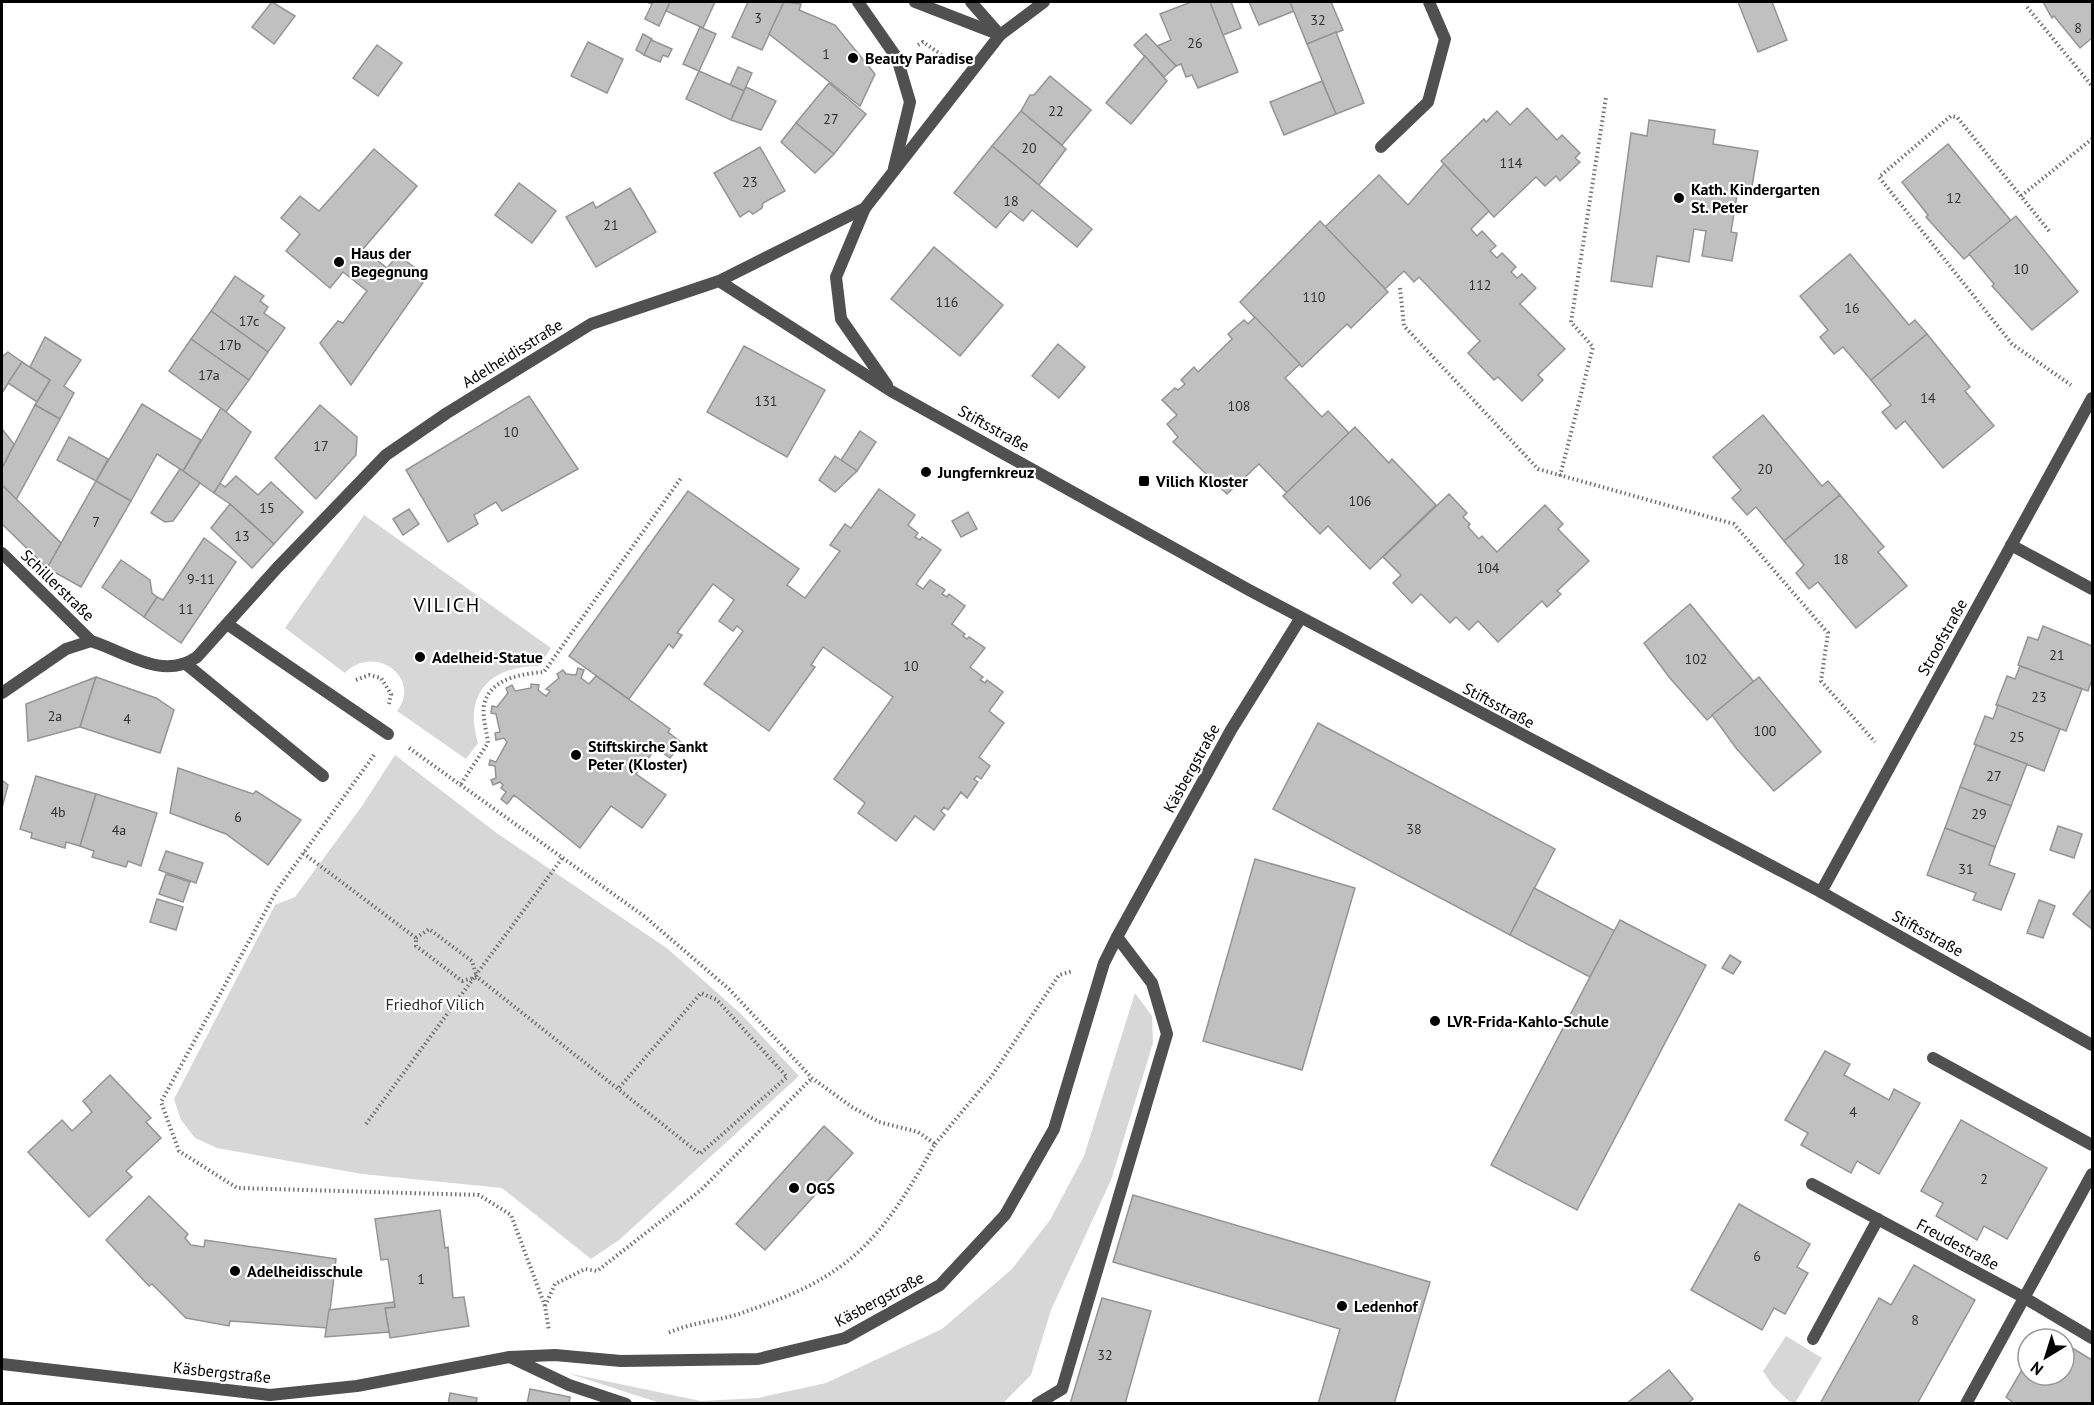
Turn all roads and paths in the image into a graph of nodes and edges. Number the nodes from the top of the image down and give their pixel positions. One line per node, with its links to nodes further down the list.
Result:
1 (858, 2): 8 (street)
2 (915, 2): 7 (street)
3 (971, 2): 7 (street)
4 (1044, 2): 7 (street, Adelheidisstraße)
5 (1429, 2): 13 (street)
6 (2027, 7): 10 (path)
7 (1000, 35): 9 (street, Adelheidisstraße)
8 (897, 58): 9 (path); 14 (street)
9 (969, 74): 14 (street, Adelheidisstraße)
10 (2092, 86)
11 (1606, 97): 22 (path)
12 (2092, 139): 15 (path)
13 (1381, 147)
14 (894, 168): 16 (street, Adelheidisstraße)
15 (2021, 196): 17 (path); 21 (path)
16 (865, 208): 18 (street, Adelheidisstraße); 20 (street, Stiftsstraße)
17 (2049, 231)
18 (718, 281): 20 (street, Stiftsstraße); 28 (street, Adelheidisstraße)
19 (1400, 288): 22 (path)
20 (891, 391): 27 (street, Stiftsstraße)
21 (2092, 398): 24 (street, Stroofstraße)
22 (1560, 476): 33 (path)
23 (681, 478): 35 (path)
24 (2011, 545): 26 (street); 33 (street, Stroofstraße)
25 (2, 553): 29 (street, Schillerstraße)
26 (2092, 589)
27 (1300, 619): 38 (street, Stiftsstraße); 39 (street, Käsbergstraße)
28 (228, 624): 30 (street, Adelheidisstraße); 32 (street)
29 (91, 640): 30 (street); 31 (street)
30 (186, 664): 34 (street)
31 (2, 693)
32 (388, 734): 35 (path); 36 (path)
33 (1893, 762): 38 (street, Stroofstraße)
34 (323, 776)
35 (461, 784): 37 (path)
36 (303, 853): 40 (path); 45 (path)
37 (563, 857): 42 (path); 45 (path)
38 (1821, 892): 43 (street, Stiftsstraße)
39 (1117, 937): 41 (street, Käsbergstraße); 60 (street)
40 (416, 938): 42 (path); 42 (path)
41 (1104, 963): 48 (path); 57 (street, Käsbergstraße)
42 (477, 977): 46 (path); 47 (path)
43 (2092, 1045)
44 (1933, 1058): 49 (street)
45 (812, 1078): 48 (path)
46 (618, 1089): 46 (path)
47 (366, 1124)
48 (935, 1144): 54 (path)
49 (2092, 1145)
50 (2092, 1174): 53 (street)
51 (1812, 1184): 52 (street, Freudestraße)
52 (1878, 1219): 53 (street, Freudestraße); 56 (street)
53 (2023, 1297): 55 (street, Freudestraße); 61 (street)
54 (660, 1337)
55 (2092, 1338)
56 (1813, 1339)
57 (510, 1357): 58 (street, Käsbergstraße); 59 (street)
58 (2, 1364)
59 (626, 1404)
60 (1037, 1404)
61 (1966, 1404)

